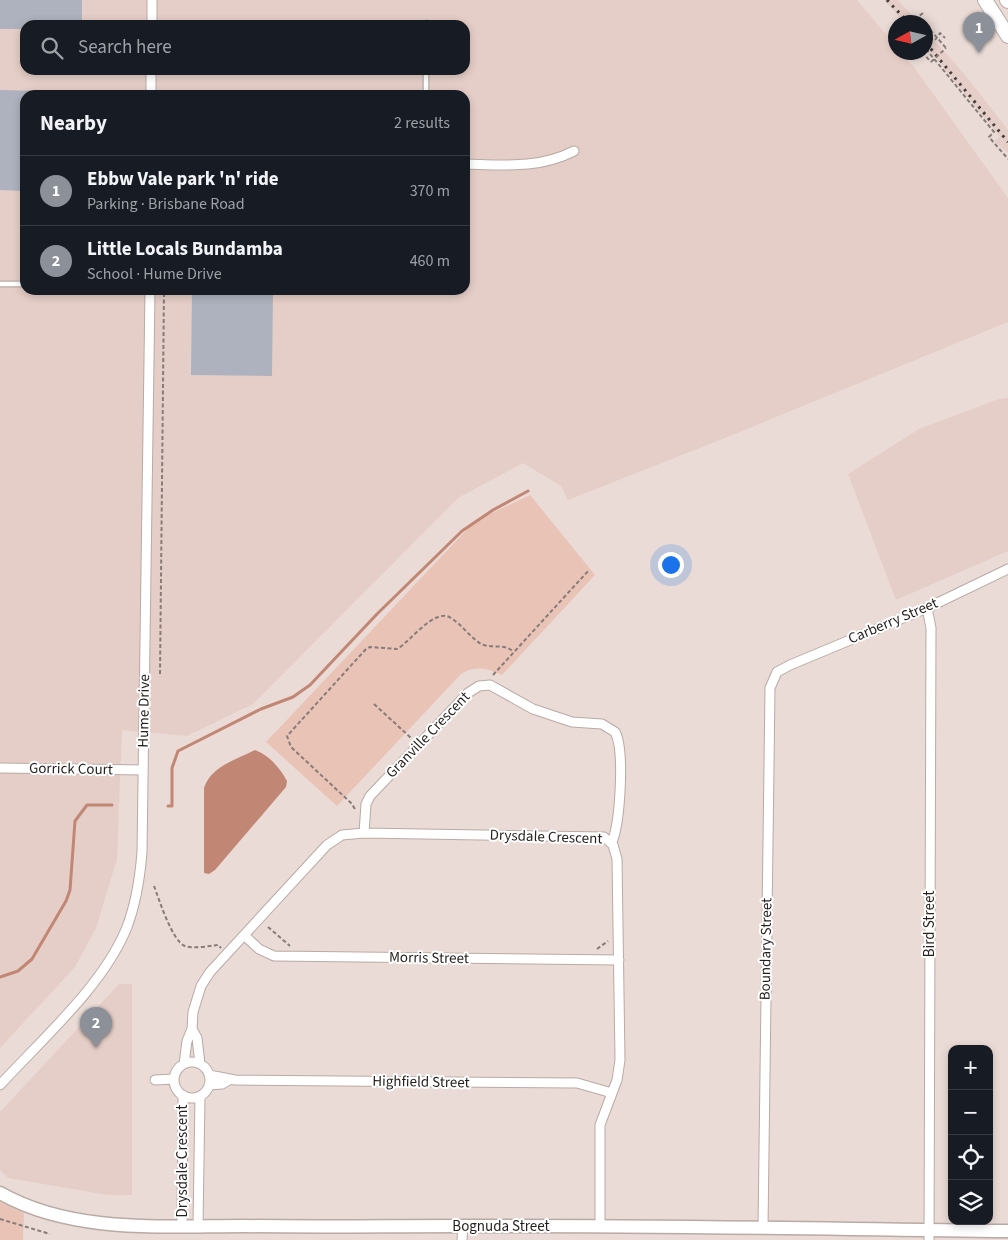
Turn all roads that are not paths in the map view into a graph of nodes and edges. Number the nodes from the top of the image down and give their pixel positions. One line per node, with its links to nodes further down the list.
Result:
1 (152, 0): 3 (street)
2 (985, 0): 4 (main road)
3 (152, 20)
4 (1008, 36)
5 (152, 75): 7 (street)
6 (426, 75): 8 (lane)
7 (151, 90)
8 (426, 90)
9 (574, 151): 10 (street)
10 (470, 164)
11 (0, 284): 12 (lane)
12 (20, 284)
13 (150, 295): 18 (street, Hume Drive)
14 (1008, 569): 15 (street, Carberry Street)
15 (926, 608): 16 (street, Carberry Street); 42 (street, Bird Street)
16 (777, 672): 40 (street, Boundary Street)
17 (0, 768): 18 (street, Gorrick Court)
18 (143, 770): 30 (street, Hume Drive)
19 (364, 833): 20 (street, Drysdale Crescent); 20 (street, Granville Crescent); 21 (street, Drysdale Crescent)
20 (612, 842): 22 (street, Drysdale Crescent)
21 (245, 936): 22 (street, Morris Street); 23 (street, Drysdale Crescent)
22 (619, 960): 32 (street, Drysdale Crescent)
23 (192, 1029): 24 (street, Drysdale Crescent); 25 (street, Drysdale Crescent)
24 (184, 1064): 25 (street); 28 (street)
25 (200, 1064): 26 (street)
26 (209, 1075): 29 (street, Highfield Street); 31 (street)
27 (155, 1080): 28 (street)
28 (174, 1080): 33 (street)
29 (229, 1080): 31 (street, Highfield Street); 32 (street, Highfield Street)
30 (0, 1085)
31 (209, 1085): 34 (street)
32 (612, 1093): 39 (street, Drysdale Crescent)
33 (182, 1095): 34 (street); 36 (street, Drysdale Crescent)
34 (200, 1096): 37 (street, Drysdale Crescent)
35 (0, 1193): 36 (street, Bognuda Street)
36 (182, 1226): 37 (street, Bognuda Street)
37 (198, 1226): 38 (street, Bognuda Street)
38 (463, 1226): 39 (street, Bognuda Street); 43 (street)
39 (600, 1227): 40 (street, Bognuda Street)
40 (763, 1228): 42 (street, Bognuda Street)
41 (1008, 1231): 42 (street, Bognuda Street)
42 (929, 1235)
43 (462, 1240)

